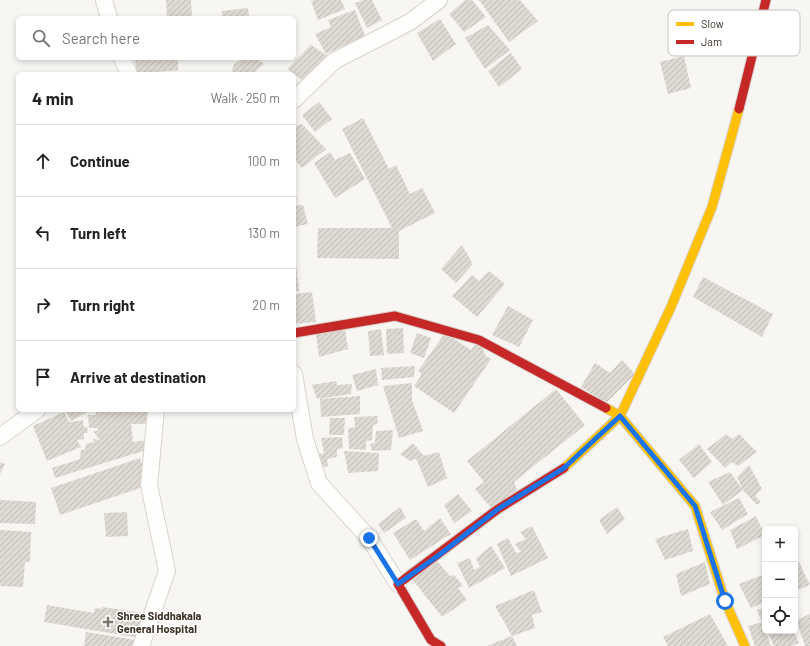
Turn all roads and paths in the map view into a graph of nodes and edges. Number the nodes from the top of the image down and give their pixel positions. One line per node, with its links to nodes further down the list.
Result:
1 (104, 0): 5 (street)
2 (439, 0): 9 (street)
3 (766, 0): 4 (street)
4 (764, 10)
5 (108, 16)
6 (753, 56): 14 (street)
7 (123, 60): 8 (street)
8 (129, 72)
9 (296, 98)
10 (296, 333): 14 (street)
11 (296, 386): 16 (street)
12 (34, 412): 15 (street)
13 (156, 412): 17 (street)
14 (620, 416): 16 (street); 19 (street)
15 (0, 437)
16 (398, 584): 18 (street)
17 (141, 646)
18 (441, 646)
19 (745, 646)

